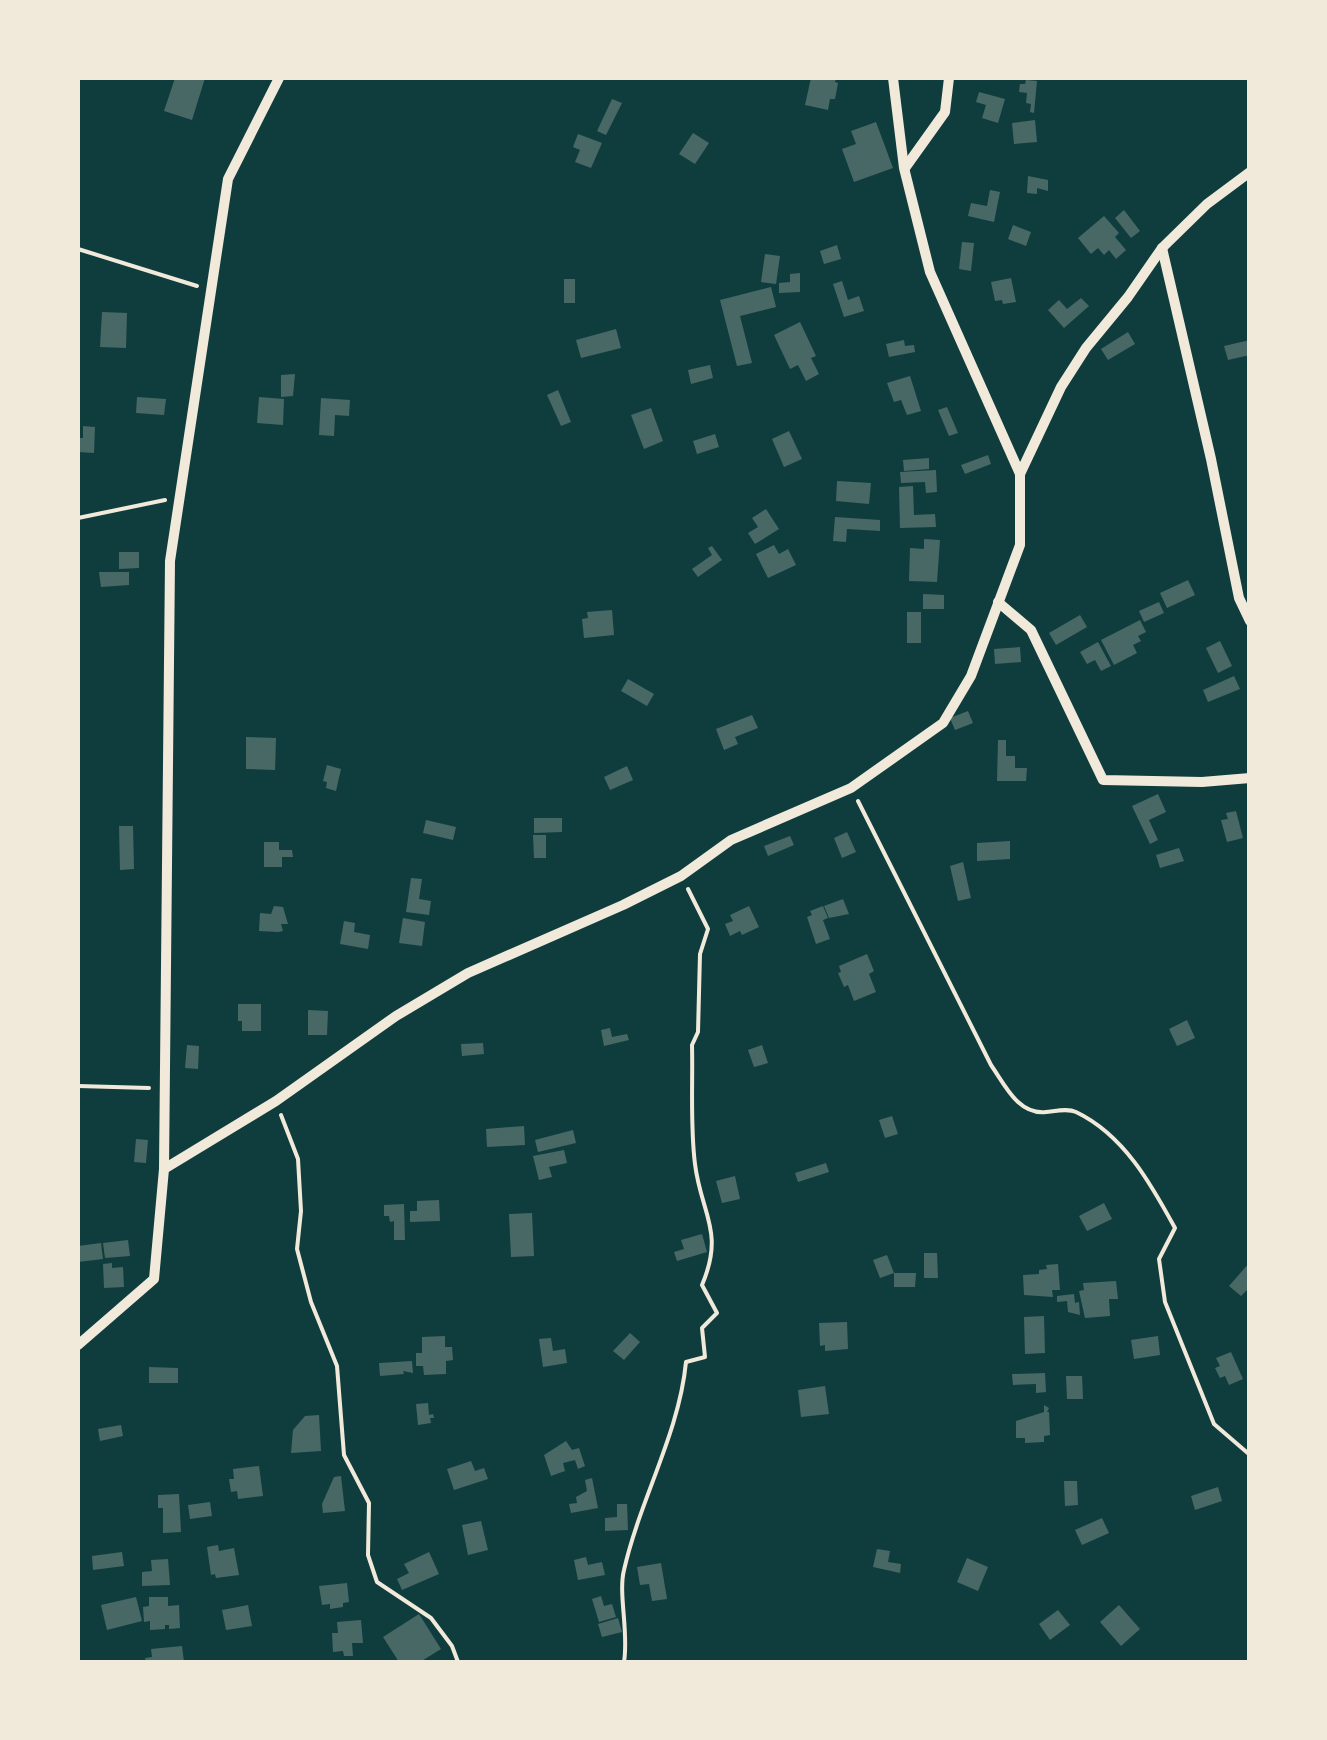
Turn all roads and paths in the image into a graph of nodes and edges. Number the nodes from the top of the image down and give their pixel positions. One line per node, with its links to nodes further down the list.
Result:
1 (280, 78): 8 (street)
2 (893, 78): 4 (street)
3 (949, 78): 4 (street)
4 (904, 168): 9 (street)
5 (1250, 172): 7 (street)
6 (78, 248): 8 (path)
7 (1162, 248): 9 (street); 13 (street)
8 (211, 291): 10 (street)
9 (1020, 474): 12 (street)
10 (180, 498): 11 (path); 18 (street)
11 (78, 518)
12 (998, 602): 14 (street); 15 (street)
13 (1250, 620)
14 (1250, 778)
15 (851, 788): 16 (street); 22 (path)
16 (682, 876): 19 (street); 24 (path)
17 (78, 1086): 18 (path)
18 (164, 1088): 20 (street)
19 (276, 1101): 20 (street); 23 (path)
20 (164, 1169): 21 (street)
21 (78, 1345)
22 (1250, 1454)
23 (458, 1662)
24 (624, 1662)

